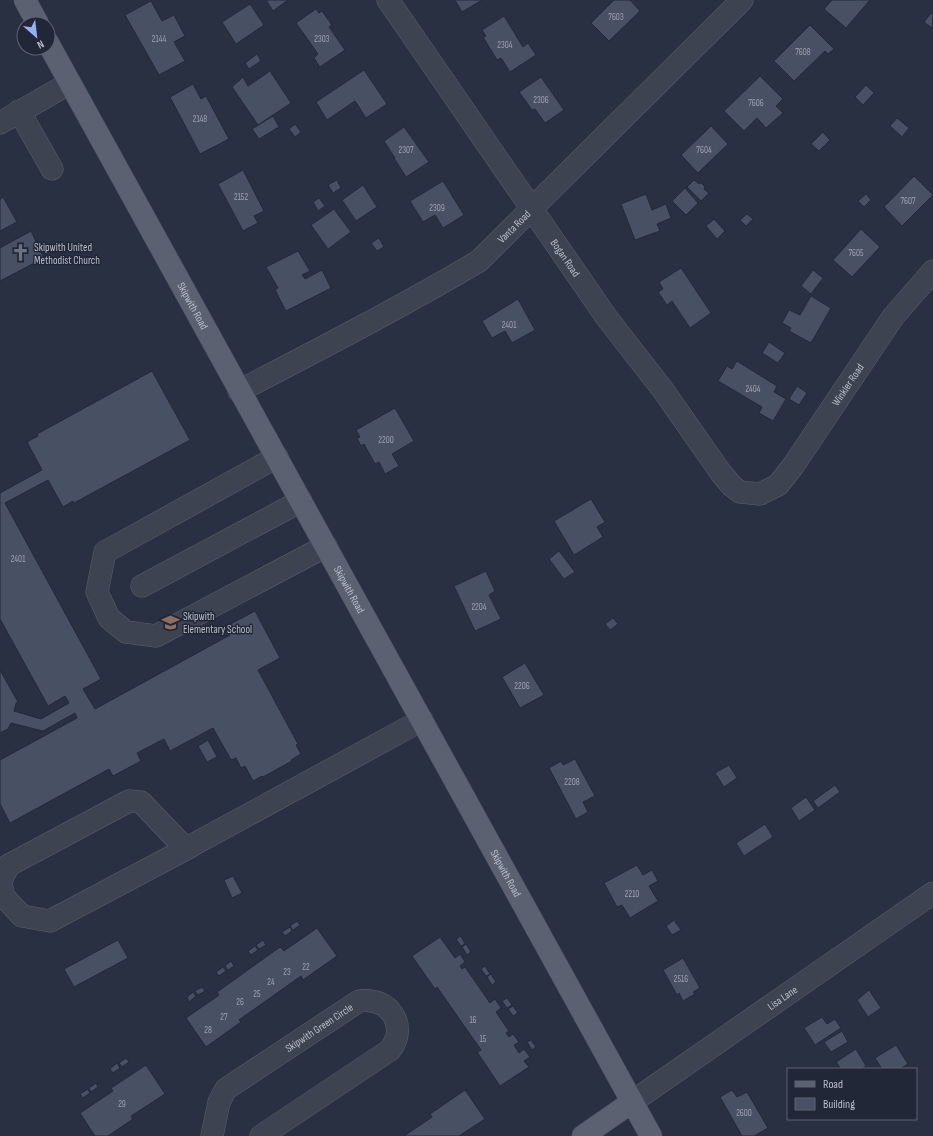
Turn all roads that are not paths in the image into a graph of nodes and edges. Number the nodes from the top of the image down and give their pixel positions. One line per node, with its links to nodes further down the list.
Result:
1 (25, 0): 4 (main road)
2 (388, 0): 10 (street, Bogan Road)
3 (742, 0): 10 (street, Vanta Road)
4 (34, 16)
5 (56, 56): 6 (main road, Skipwith Road)
6 (70, 82): 7 (street); 12 (main road, Skipwith Road)
7 (19, 111): 8 (street); 9 (street)
8 (0, 123)
9 (52, 169)
10 (532, 209): 12 (street, Vanta Road); 14 (street, Bogan Road)
11 (933, 270): 14 (street, Winkler Road)
12 (239, 391): 13 (main road, Skipwith Road)
13 (277, 457): 15 (main road, Skipwith Road); 16 (street)
14 (760, 494)
15 (301, 501): 16 (main road, Skipwith Road); 17 (street)
16 (326, 546): 18 (main road, Skipwith Road)
17 (142, 586)
18 (422, 720): 19 (street); 21 (main road, Skipwith Road)
19 (186, 849): 19 (street)
20 (933, 893): 21 (street, Lisa Lane)
21 (632, 1102): 24 (main road); 25 (main road, Skipwith Road)
22 (212, 1136): 23 (street, Skipwith Green Circle)
23 (261, 1136)
24 (583, 1136)
25 (651, 1136)

